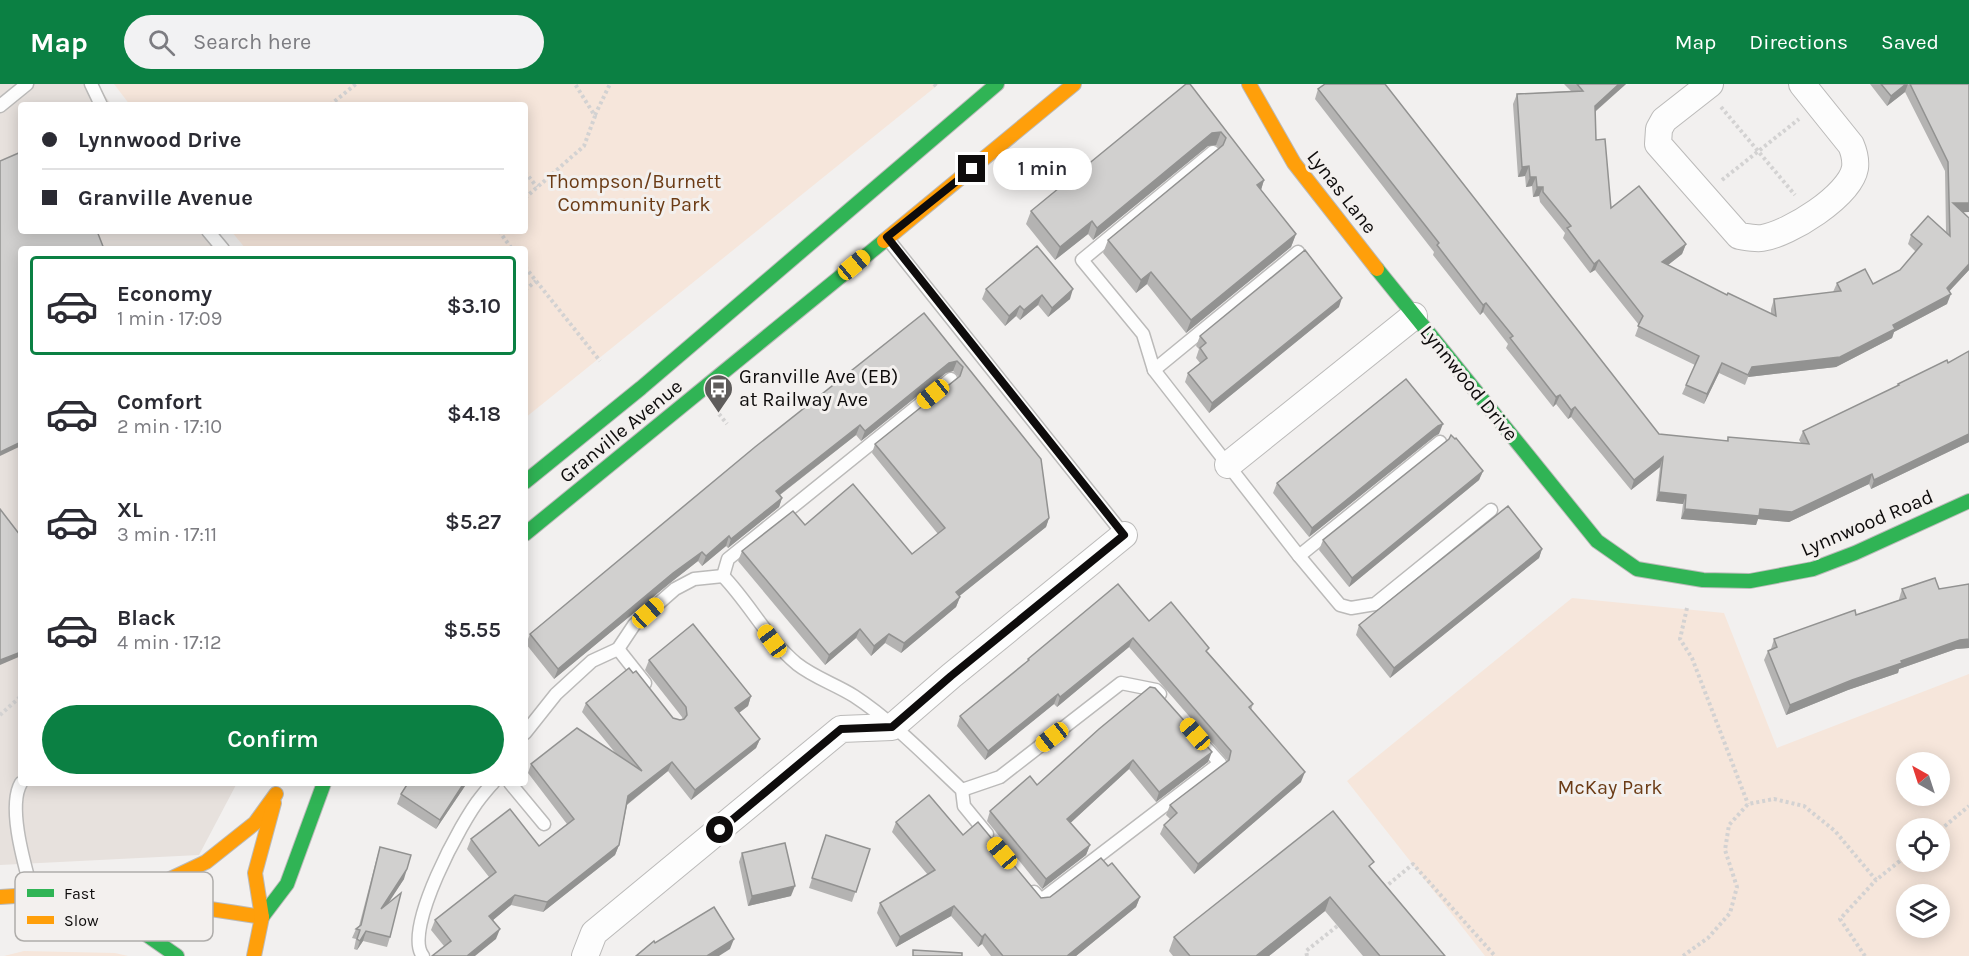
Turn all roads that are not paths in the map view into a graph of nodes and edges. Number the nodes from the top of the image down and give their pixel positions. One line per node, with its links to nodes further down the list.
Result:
1 (27, 84): 9 (lane)
2 (91, 84): 8 (lane)
3 (997, 84): 20 (main road, Granville Avenue)
4 (1074, 84): 12 (main road, Granville Avenue)
5 (1249, 84): 15 (main road, Lynas Lane)
6 (1707, 86): 7 (street)
7 (1810, 94)
8 (100, 102)
9 (0, 106)
10 (1213, 152): 16 (lane)
11 (210, 234): 13 (lane)
12 (887, 237): 23 (main road, Granville Avenue); 24 (lane)
13 (220, 246)
14 (1298, 252): 16 (lane)
15 (1414, 316): 19 (street, Lynnwood Drive); 26 (main road, Lynnwood Drive)
16 (1154, 370): 19 (lane)
17 (951, 379): 27 (lane)
18 (1440, 442): 25 (lane)
19 (1228, 465): 25 (lane)
20 (528, 480)
21 (1969, 501): 26 (main road, Lynnwood Road)
22 (1491, 510): 25 (lane)
23 (528, 532)
24 (1124, 535): 31 (street)
25 (1299, 556)
26 (1637, 569)
27 (723, 576): 28 (lane); 31 (lane)
28 (618, 649): 29 (lane); 32 (lane)
29 (654, 694)
30 (1171, 706): 39 (lane)
31 (892, 727): 39 (lane); 50 (street)
32 (528, 729)
33 (1192, 730): 44 (lane)
34 (20, 786): 42 (lane)
35 (323, 786): 48 (main road)
36 (491, 786): 53 (lane)
37 (512, 786): 40 (lane)
38 (279, 788): 43 (main road); 48 (main road)
39 (962, 789): 41 (lane)
40 (544, 824)
41 (992, 840)
42 (26, 872)
43 (185, 872)
44 (1027, 883)
45 (15, 895): 46 (main road)
46 (0, 897)
47 (213, 910): 48 (main road)
48 (262, 917): 52 (main road)
49 (155, 941): 51 (main road)
50 (589, 945)
51 (177, 956)
52 (254, 956)
53 (423, 956)

